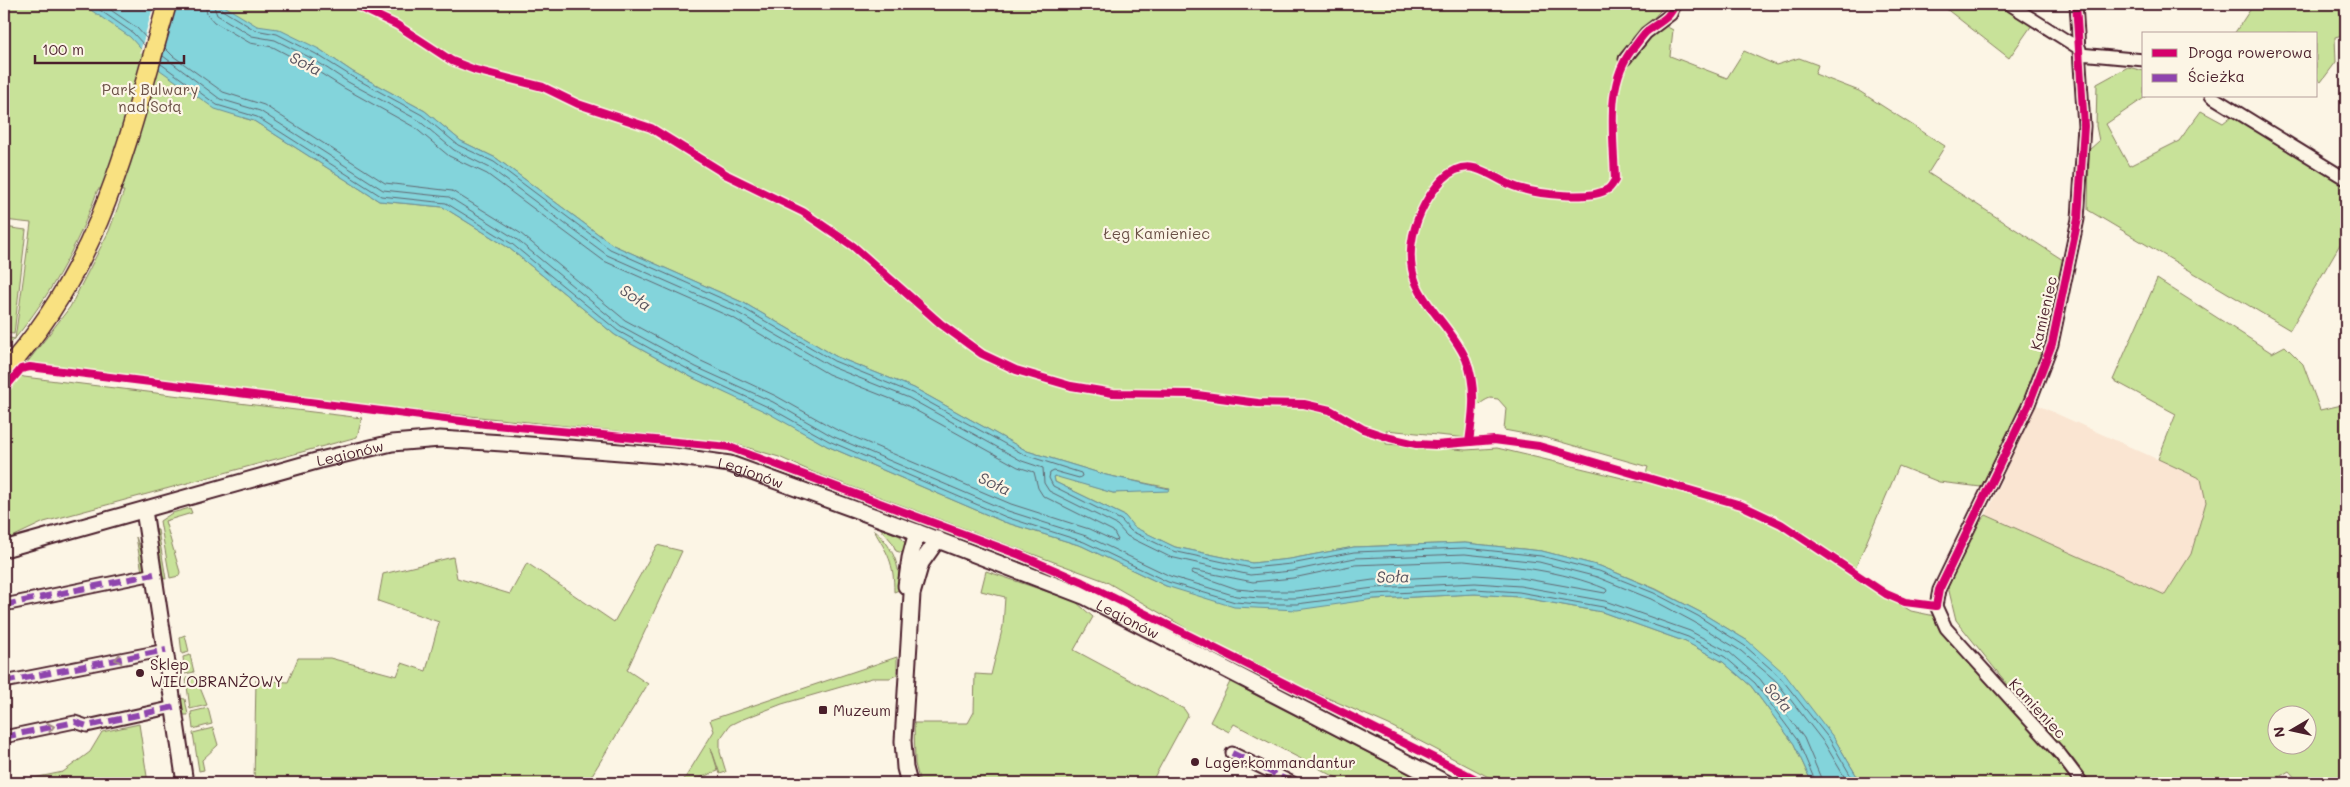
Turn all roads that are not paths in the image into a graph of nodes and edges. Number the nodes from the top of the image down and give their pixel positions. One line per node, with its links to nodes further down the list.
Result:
1 (167, 4): 10 (main road)
2 (1675, 4): 6 (street)
3 (2009, 4): 5 (street)
4 (2076, 4): 5 (street, Kamieniec)
5 (2080, 51): 7 (street); 27 (street, Kamieniec)
6 (1625, 59)
7 (2142, 60)
8 (2214, 98): 9 (street)
9 (2346, 179)
10 (4, 372)
11 (144, 510): 12 (main road, Legionów); 14 (main road, Legionów); 15 (main road)
12 (917, 532): 13 (main road, Legionów); 18 (main road)
13 (938, 539): 18 (main road); 26 (main road, Legionów)
14 (4, 549)
15 (154, 574): 16 (street); 17 (main road)
16 (4, 605)
17 (166, 650): 19 (street, one-way to 19); 20 (main road)
18 (907, 651): 24 (main road)
19 (4, 682)
20 (174, 707): 21 (street, one-way to 20); 23 (main road)
21 (4, 737)
22 (1232, 753): 25 (street)
23 (185, 783)
24 (909, 783)
25 (1293, 783)
26 (1446, 783)
27 (2082, 783)

